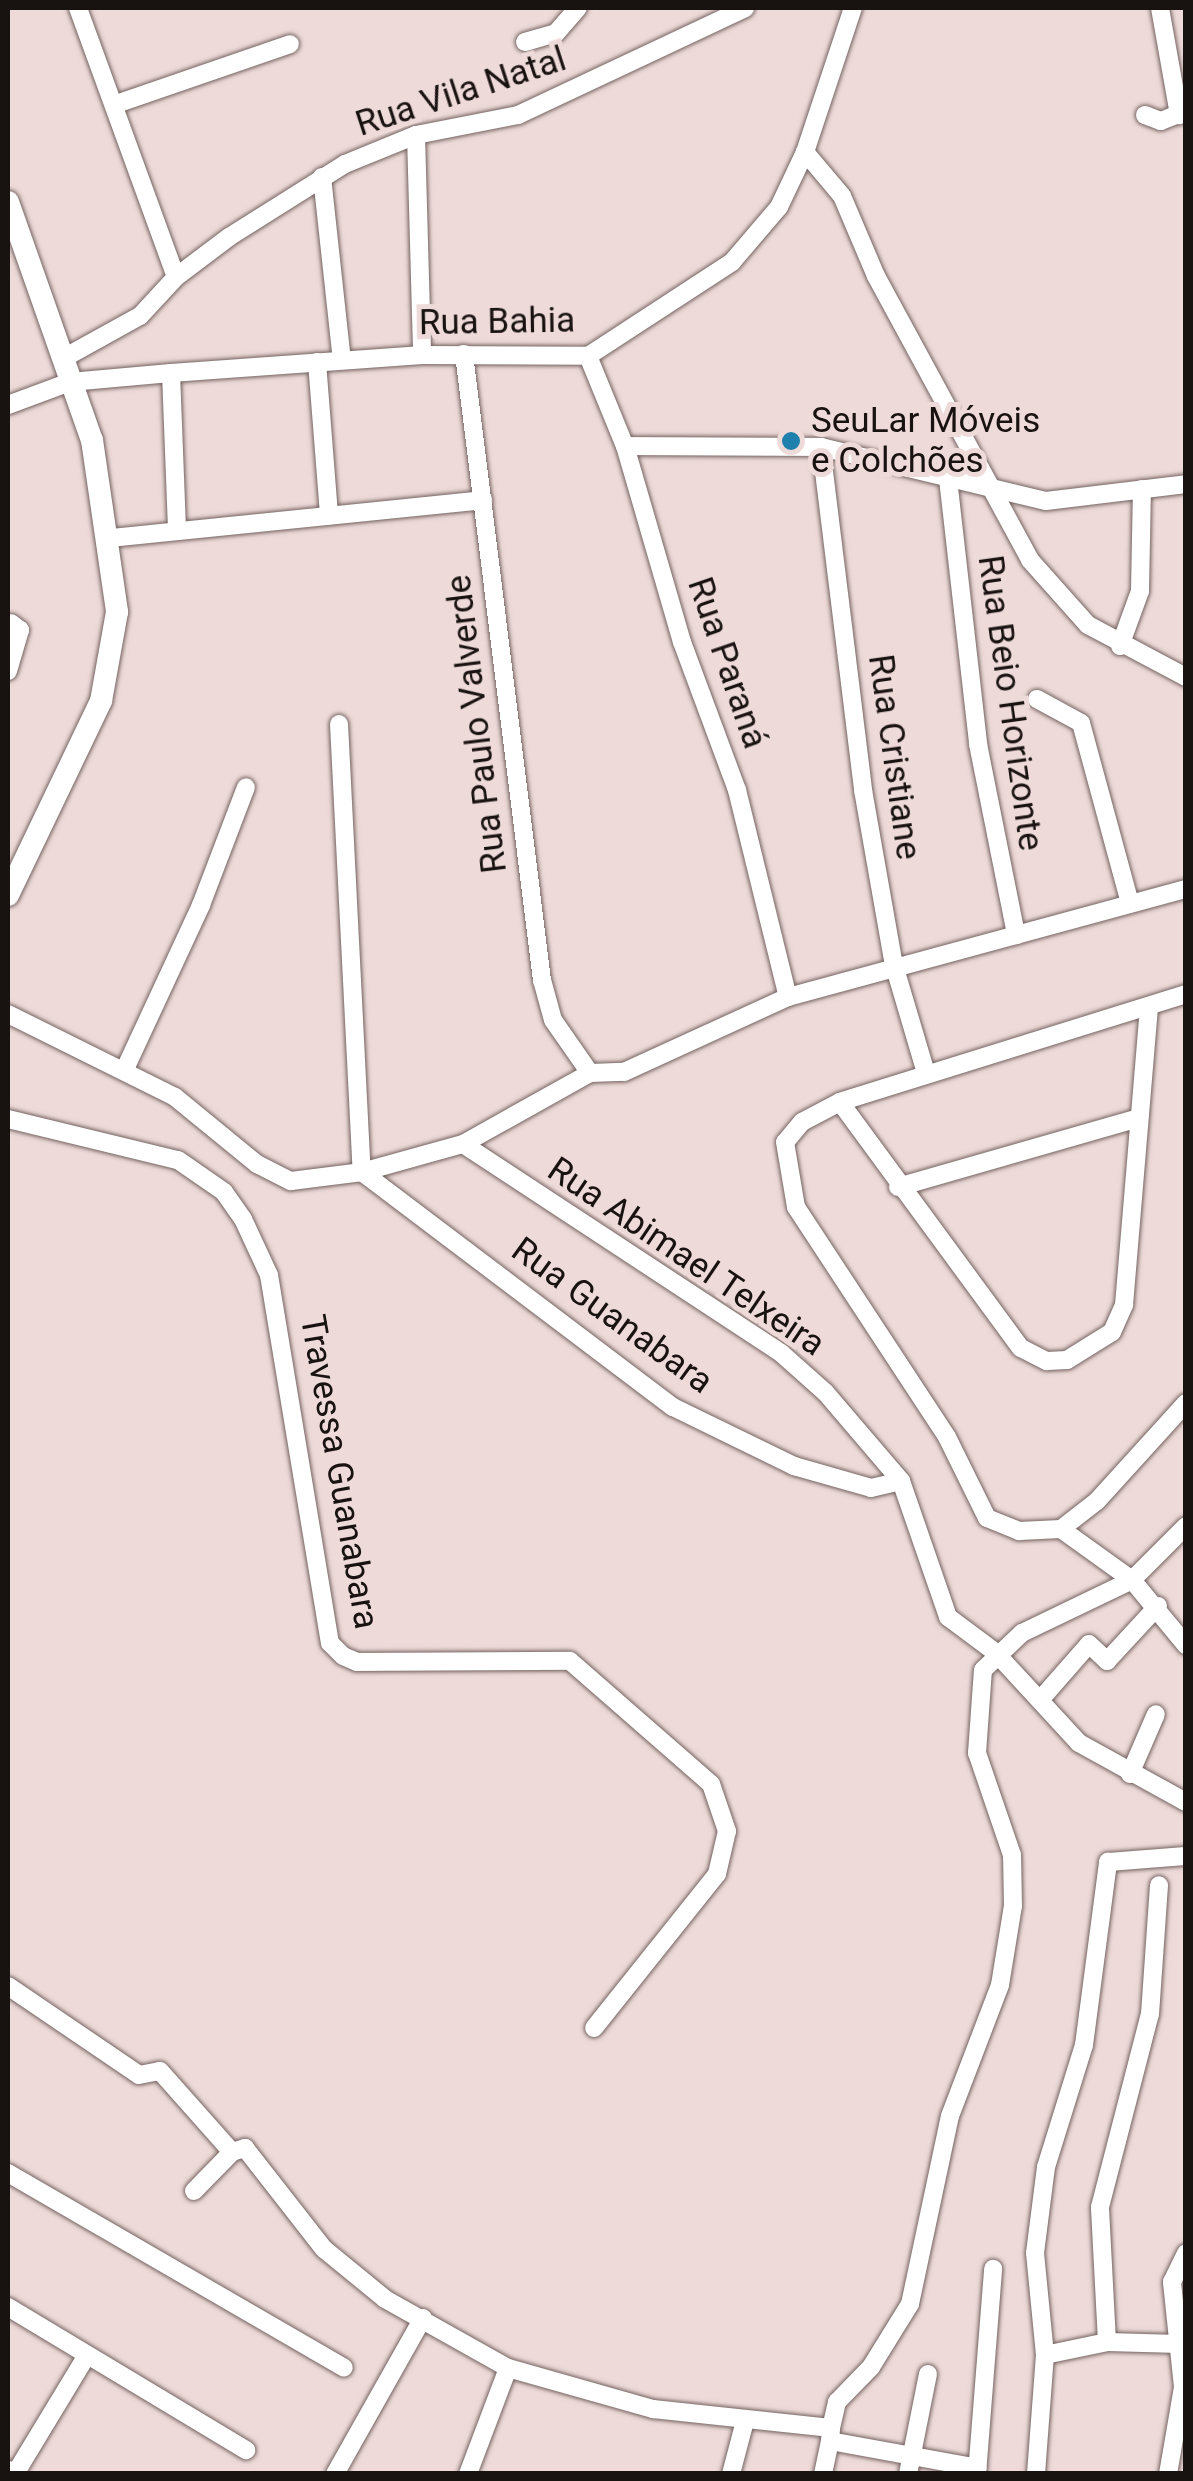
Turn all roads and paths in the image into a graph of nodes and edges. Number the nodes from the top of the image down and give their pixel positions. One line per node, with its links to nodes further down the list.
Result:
1 (78, 8): 8 (street)
2 (745, 8): 11 (street, Rua Vila Natal)
3 (853, 8): 12 (street, Rua Bahia)
4 (1160, 8): 9 (street)
5 (573, 9): 6 (street)
6 (525, 42)
7 (290, 44): 8 (street)
8 (116, 104): 16 (street)
9 (1182, 113): 10 (street)
10 (1145, 115)
11 (416, 134): 13 (street, Rua Vila Natal); 18 (street)
12 (805, 152): 19 (street, Rua Bahia); 30 (street)
13 (322, 177): 16 (street, Rua Vila Natal); 21 (street)
14 (8, 202): 15 (main road)
15 (13, 238): 20 (main road)
16 (176, 277): 20 (street, Rua Vila Natal)
17 (464, 354): 18 (street, Rua Bahia); 19 (street, Rua Bahia); 32 (street, Rua Paulo Valverde)
18 (422, 355): 21 (street, Rua Bahia)
19 (588, 356): 26 (street, Rua Paraná)
20 (62, 359): 24 (main road)
21 (342, 360): 22 (street, Rua Bahia)
22 (317, 362): 23 (street, Rua Bahia); 33 (street)
23 (171, 373): 24 (street, Rua Bahia); 34 (street)
24 (70, 382): 25 (street, Rua Bahia); 35 (main road)
25 (8, 405)
26 (625, 446): 27 (street); 49 (street, Rua Paraná)
27 (821, 447): 28 (street); 47 (street, Rua Cristiane)
28 (948, 480): 30 (street); 46 (street, Rua Beio Horizonte)
29 (1186, 484): 31 (street)
30 (986, 486): 31 (street); 37 (street)
31 (1142, 489): 37 (street)
32 (483, 500): 33 (street); 53 (street, Rua Paulo Valverde)
33 (329, 516): 34 (street)
34 (177, 531): 35 (street)
35 (111, 538): 43 (main road)
36 (10, 622): 38 (street)
37 (1120, 646): 39 (street)
38 (8, 671)
39 (1186, 677)
40 (1037, 699): 45 (street)
41 (339, 724): 59 (street)
42 (246, 787): 52 (street)
43 (10, 882)
44 (1186, 889): 45 (street)
45 (1130, 903): 46 (street)
46 (1016, 934): 47 (street)
47 (894, 965): 49 (street); 54 (street, Rua Cristiane)
48 (1186, 994): 50 (street)
49 (788, 996): 53 (street)
50 (1149, 1009): 54 (street); 56 (street)
51 (8, 1014): 52 (street)
52 (125, 1069): 59 (street)
53 (590, 1073): 58 (street)
54 (926, 1073): 55 (street)
55 (840, 1102): 60 (street); 64 (street)
56 (1138, 1118): 60 (street); 60 (street)
57 (8, 1119): 76 (street, Travessa Guanabara)
58 (462, 1144): 59 (street); 62 (street, Rua Abimael Telxeira)
59 (362, 1172): 62 (street, Rua Guanabara)
60 (898, 1187)
61 (1186, 1404): 64 (street)
62 (901, 1481): 68 (street, Rua Abimael Telxeira)
63 (1186, 1526): 65 (street)
64 (1061, 1529): 65 (street)
65 (1132, 1580): 66 (street); 68 (street)
66 (1158, 1606): 67 (street); 69 (street)
67 (1186, 1645)
68 (995, 1652): 69 (street, Rua Abimael Telxeira); 92 (street)
69 (1040, 1700): 71 (street, Rua Abimael Telxeira)
70 (1156, 1714): 71 (street)
71 (1130, 1774): 72 (street, Rua Abimael Telxeira)
72 (1186, 1802)
73 (1186, 1856): 86 (street)
74 (1159, 1885): 84 (street)
75 (8, 1986): 77 (street)
76 (594, 2028)
77 (232, 2152): 79 (street); 83 (street)
78 (8, 2173): 88 (street)
79 (194, 2191)
80 (1186, 2253): 85 (street)
81 (993, 2269): 95 (street)
82 (8, 2307): 87 (street)
83 (423, 2318): 89 (street); 97 (street)
84 (1107, 2342): 85 (street); 86 (street)
85 (1180, 2344): 103 (street)
86 (1045, 2354): 102 (street)
87 (87, 2355): 93 (street); 96 (street)
88 (344, 2368)
89 (508, 2368): 91 (street); 98 (street)
90 (928, 2374): 94 (street)
91 (745, 2421): 92 (street); 99 (street)
92 (831, 2434): 94 (street); 100 (street)
93 (246, 2450)
94 (911, 2454): 95 (street); 101 (street)
95 (978, 2471)
96 (11, 2473)
97 (335, 2474)
98 (468, 2474)
99 (731, 2474)
100 (823, 2474)
101 (908, 2474)
102 (1036, 2474)
103 (1168, 2474)

